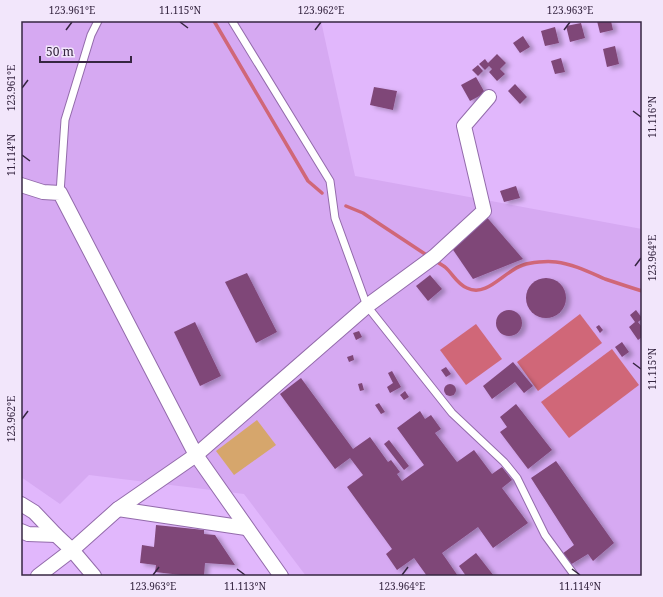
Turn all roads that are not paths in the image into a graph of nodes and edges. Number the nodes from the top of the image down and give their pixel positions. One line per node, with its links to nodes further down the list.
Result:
1 (98, 21): 5 (lane)
2 (232, 21): 6 (lane)
3 (489, 98): 6 (street)
4 (21, 185): 5 (street)
5 (60, 193): 7 (street)
6 (367, 306): 7 (street); 17 (lane)
7 (196, 455): 9 (street); 10 (street)
8 (21, 504): 12 (street)
9 (118, 509): 10 (street); 13 (street)
10 (246, 528): 16 (street)
11 (21, 531): 12 (street)
12 (56, 535): 13 (street)
13 (72, 550): 14 (street); 15 (street)
14 (38, 576)
15 (94, 576)
16 (281, 576)
17 (574, 576)

